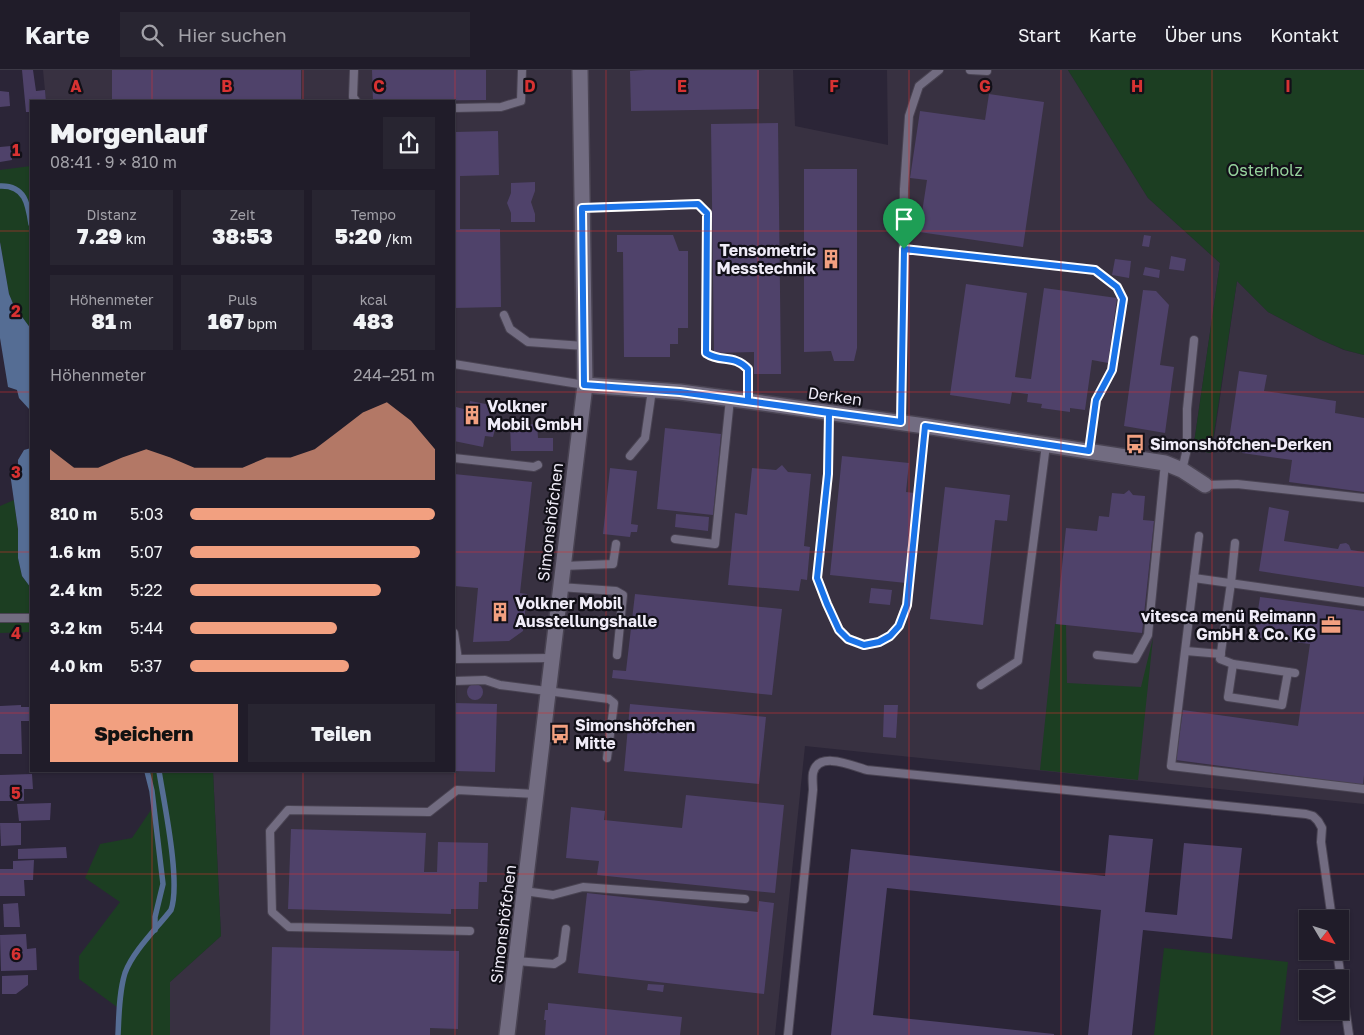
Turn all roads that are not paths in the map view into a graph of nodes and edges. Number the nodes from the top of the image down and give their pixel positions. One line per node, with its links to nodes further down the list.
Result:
1 (354, 70): 7 (lane)
2 (522, 70): 8 (lane)
3 (580, 70): 9 (street, Simonshöfchen)
4 (939, 70): 10 (lane)
5 (970, 70): 6 (lane)
6 (987, 71)
7 (355, 100)
8 (455, 108)
9 (582, 208): 13 (street, Simonshöfchen); 18 (lane)
10 (904, 249): 20 (lane); 23 (lane)
11 (504, 314): 13 (lane)
12 (1194, 340): 28 (lane)
13 (584, 346): 15 (street, Simonshöfchen)
14 (455, 364): 15 (lane, Derken)
15 (584, 385): 16 (street, Derken); 35 (street, Simonshöfchen)
16 (652, 390): 17 (street, Derken); 24 (lane)
17 (730, 399): 18 (street, Derken); 32 (lane)
18 (748, 401): 19 (street, Derken)
19 (829, 413): 20 (street, Derken); 21 (lane)
20 (901, 422): 21 (street, Derken)
21 (925, 426): 22 (street, Derken)
22 (1046, 445): 23 (street, Derken); 51 (lane)
23 (1089, 451): 26 (street, Derken)
24 (630, 456)
25 (455, 458): 27 (lane)
26 (1165, 463): 28 (street, Derken); 44 (lane)
27 (538, 465)
28 (1182, 470): 29 (street, Derken)
29 (1205, 485): 30 (lane)
30 (1364, 498)
31 (1199, 536): 36 (lane)
32 (675, 539)
33 (1235, 543): 37 (lane)
34 (616, 544): 35 (lane)
35 (563, 566): 38 (street, Simonshöfchen)
36 (1194, 578): 37 (lane); 43 (lane)
37 (1232, 583): 39 (lane); 45 (lane)
38 (560, 587): 46 (lane); 47 (street, Simonshöfchen)
39 (1364, 602)
40 (0, 618): 41 (lane)
41 (30, 618)
42 (455, 646): 48 (lane)
43 (1186, 651): 45 (lane); 54 (lane)
44 (1097, 654)
45 (1221, 654): 49 (lane)
46 (617, 655)
47 (552, 658): 48 (lane); 52 (street, Simonshöfchen)
48 (456, 659)
49 (1233, 664): 49 (lane)
50 (455, 682): 52 (lane)
51 (981, 685)
52 (548, 692): 53 (lane); 55 (street, Simonshöfchen)
53 (607, 758)
54 (1364, 789)
55 (535, 794): 56 (street, Simonshöfchen); 60 (lane)
56 (524, 891): 57 (lane); 62 (street, Simonshöfchen)
57 (745, 899)
58 (1331, 910): 64 (lane)
59 (566, 929): 62 (lane)
60 (470, 932)
61 (1338, 960): 65 (lane)
62 (516, 961): 63 (street, Simonshöfchen)
63 (507, 1035)
64 (788, 1035)
65 (1349, 1035)

